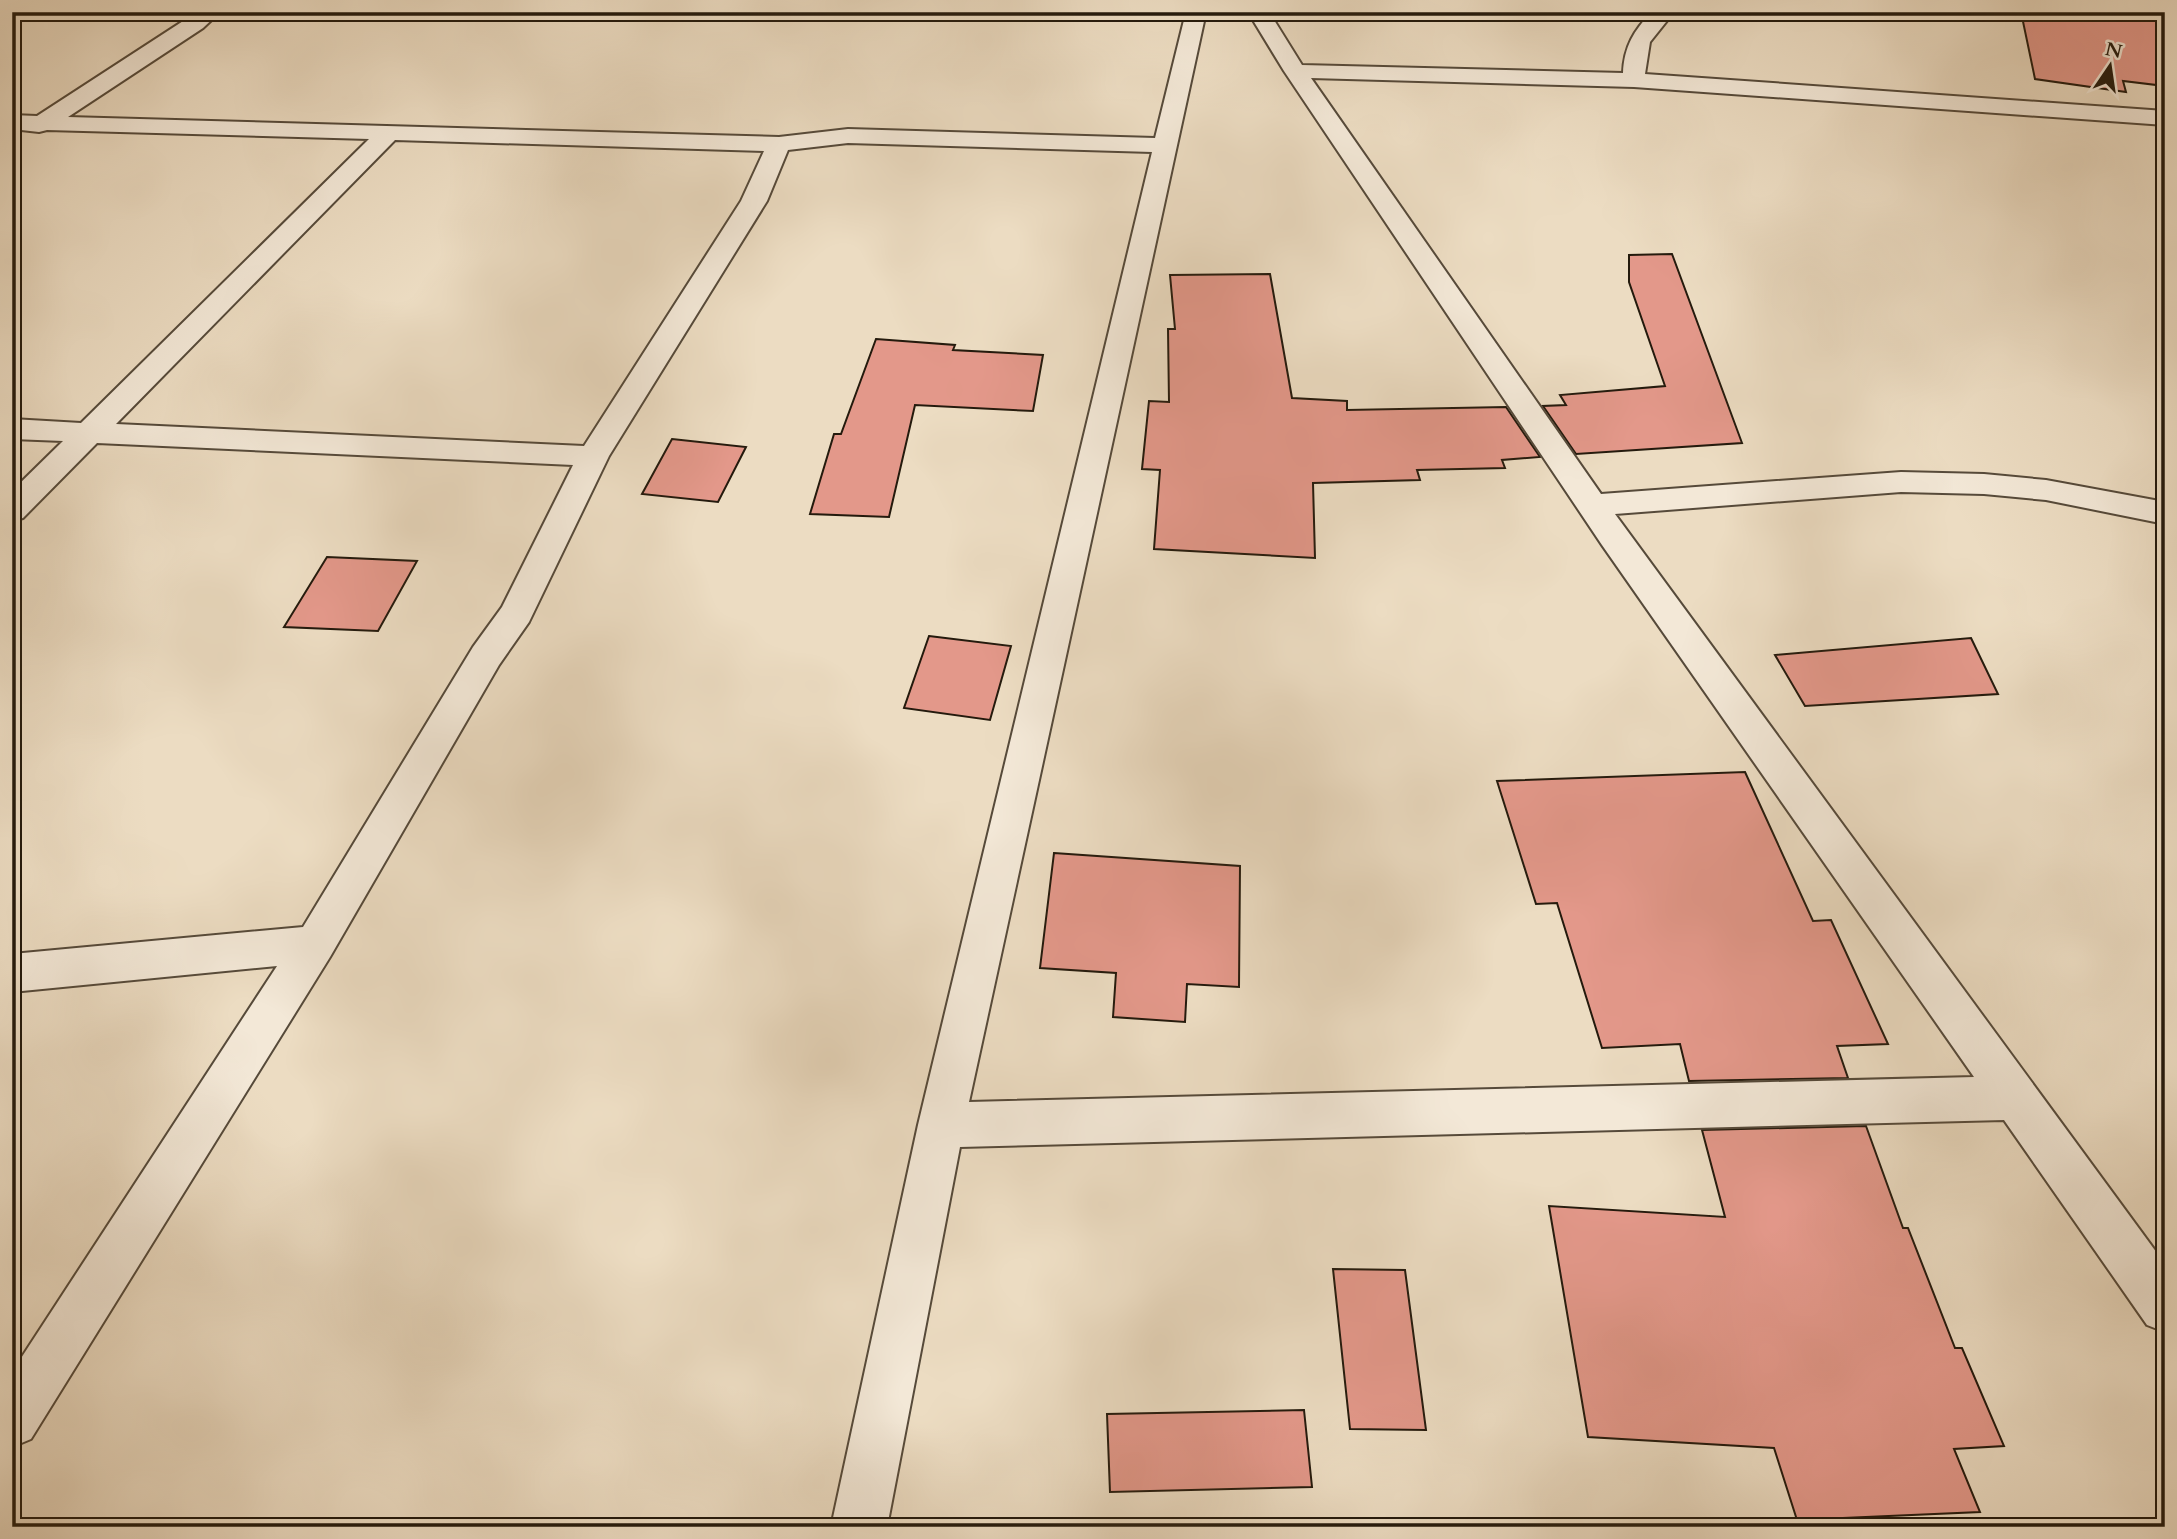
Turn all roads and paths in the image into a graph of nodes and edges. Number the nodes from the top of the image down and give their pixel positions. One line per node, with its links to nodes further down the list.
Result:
1 (209, 12): 9 (street)
2 (1196, 12): 13 (street)
3 (1258, 12): 5 (street)
4 (1664, 12): 6 (street)
5 (1295, 71): 6 (street); 17 (street)
6 (1634, 80): 7 (street)
7 (2165, 118)
8 (12, 122): 9 (street)
9 (41, 123): 10 (street); 11 (street)
10 (390, 132): 12 (street); 15 (street)
11 (12, 141)
12 (779, 144): 13 (street); 16 (street)
13 (1164, 145): 23 (street)
14 (12, 429): 15 (street)
15 (89, 433): 16 (street); 18 (street)
16 (593, 456): 20 (street)
17 (1594, 505): 19 (street); 22 (street)
18 (12, 510)
19 (2165, 513)
20 (314, 944): 21 (street); 25 (street)
21 (12, 973)
22 (2016, 1098): 23 (street); 24 (street)
23 (941, 1125): 26 (street)
24 (2165, 1307)
25 (12, 1420)
26 (859, 1527)

